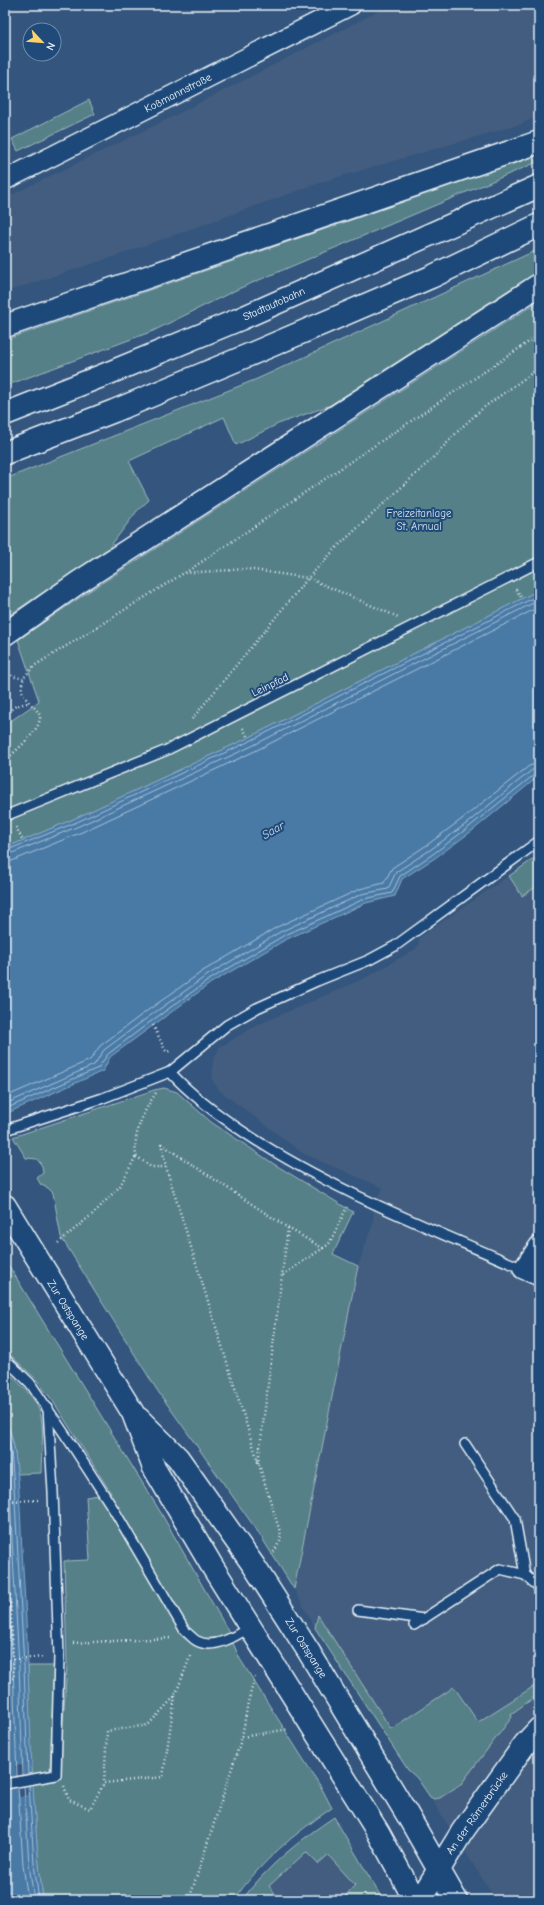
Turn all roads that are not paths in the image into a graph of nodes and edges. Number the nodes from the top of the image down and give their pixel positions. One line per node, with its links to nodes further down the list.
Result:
1 (351, 5): 3 (street, Koßmannstraße)
2 (539, 142): 7 (main road)
3 (6, 177)
4 (539, 186): 8 (main road, Stadtautobahn)
5 (539, 225): 9 (main road)
6 (539, 284): 11 (main road)
7 (5, 326)
8 (5, 414)
9 (5, 453)
10 (539, 562): 12 (lane, Leinpfad)
11 (5, 634)
12 (5, 816)
13 (539, 841): 14 (lane)
14 (170, 1072): 15 (lane); 18 (lane)
15 (5, 1130)
16 (5, 1206): 21 (main road, Zur Ostspange)
17 (539, 1246): 18 (street)
18 (531, 1273)
19 (5, 1359): 20 (lane)
20 (48, 1408): 28 (lane); 30 (lane)
21 (133, 1413): 28 (main road, Zur Ostspange); 31 (main road, Zur Ostspange)
22 (465, 1444): 23 (lane)
23 (525, 1575): 24 (lane); 26 (lane)
24 (539, 1586)
25 (358, 1610): 26 (lane)
26 (424, 1619): 27 (lane)
27 (414, 1625)
28 (250, 1627): 32 (main road, Zur Ostspange)
29 (539, 1729): 31 (main road, An der Römerbrücke)
30 (5, 1784)
31 (439, 1869): 33 (main road, An der Römerbrücke); 34 (main road, Zur Ostspange)
32 (415, 1900)
33 (420, 1900)
34 (456, 1900)

